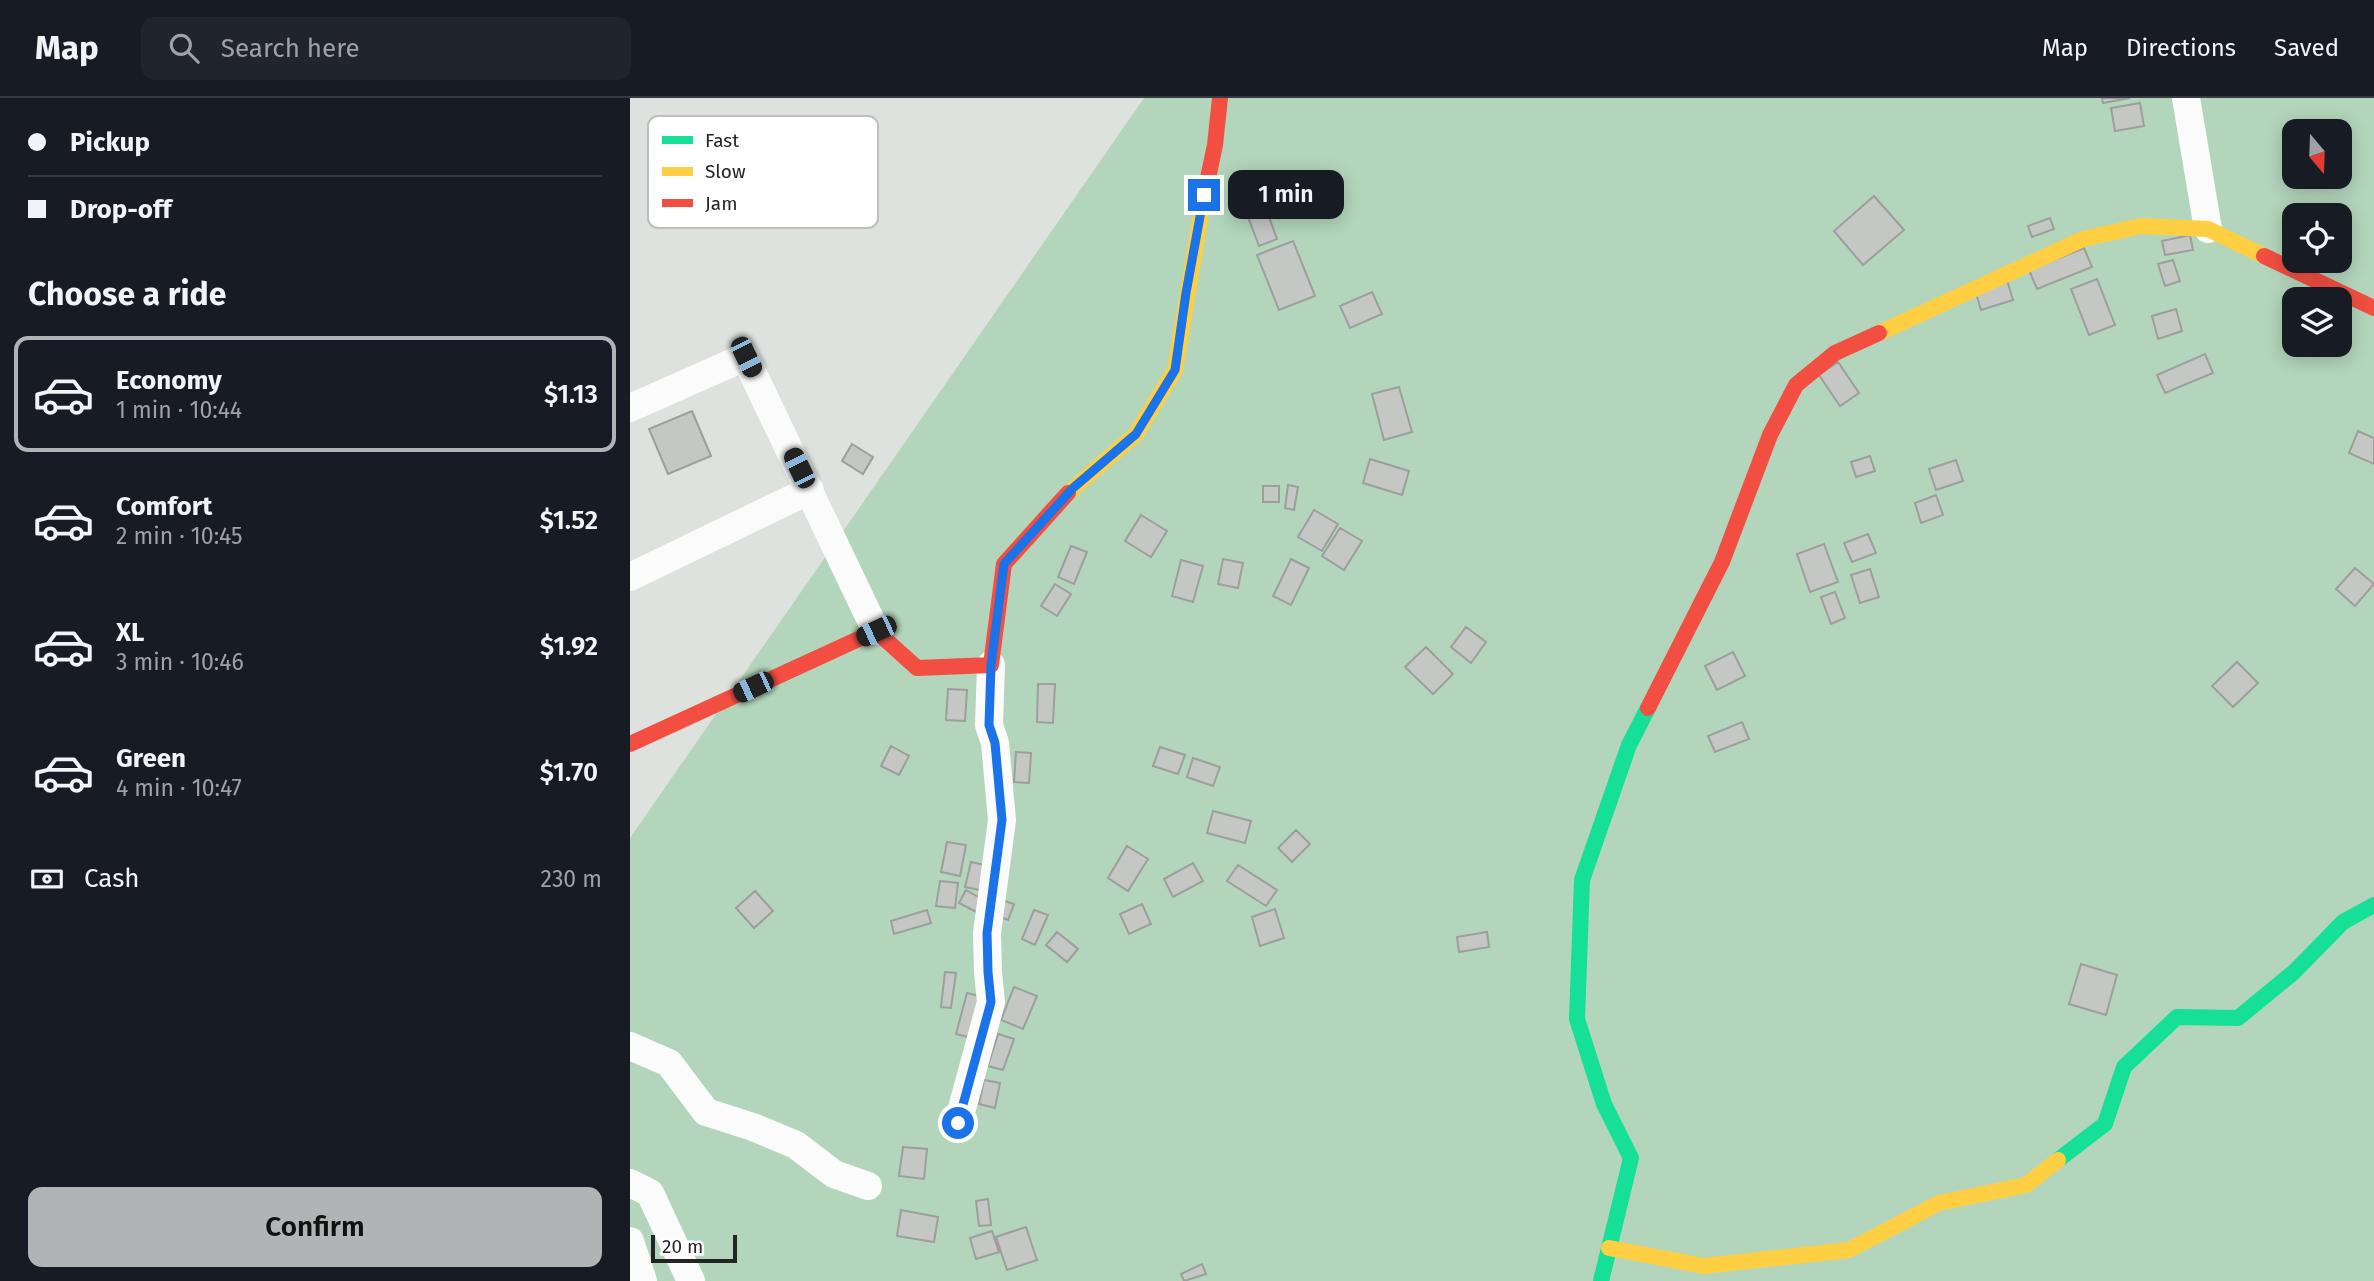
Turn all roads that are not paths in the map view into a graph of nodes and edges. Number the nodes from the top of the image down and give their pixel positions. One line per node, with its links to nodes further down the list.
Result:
1 (1220, 98): 9 (street)
2 (2186, 98): 3 (street)
3 (2208, 229): 4 (street); 17 (street)
4 (2374, 308)
5 (630, 408): 6 (street)
6 (810, 490): 7 (street); 8 (street)
7 (630, 577)
8 (876, 631): 9 (street); 10 (street)
9 (991, 665): 13 (street)
10 (630, 744)
11 (2374, 905): 17 (street)
12 (630, 1046): 15 (street)
13 (958, 1123)
14 (630, 1182): 19 (street)
15 (868, 1186)
16 (630, 1241): 18 (street)
17 (1609, 1248): 20 (street)
18 (643, 1281)
19 (691, 1281)
20 (1601, 1281)

